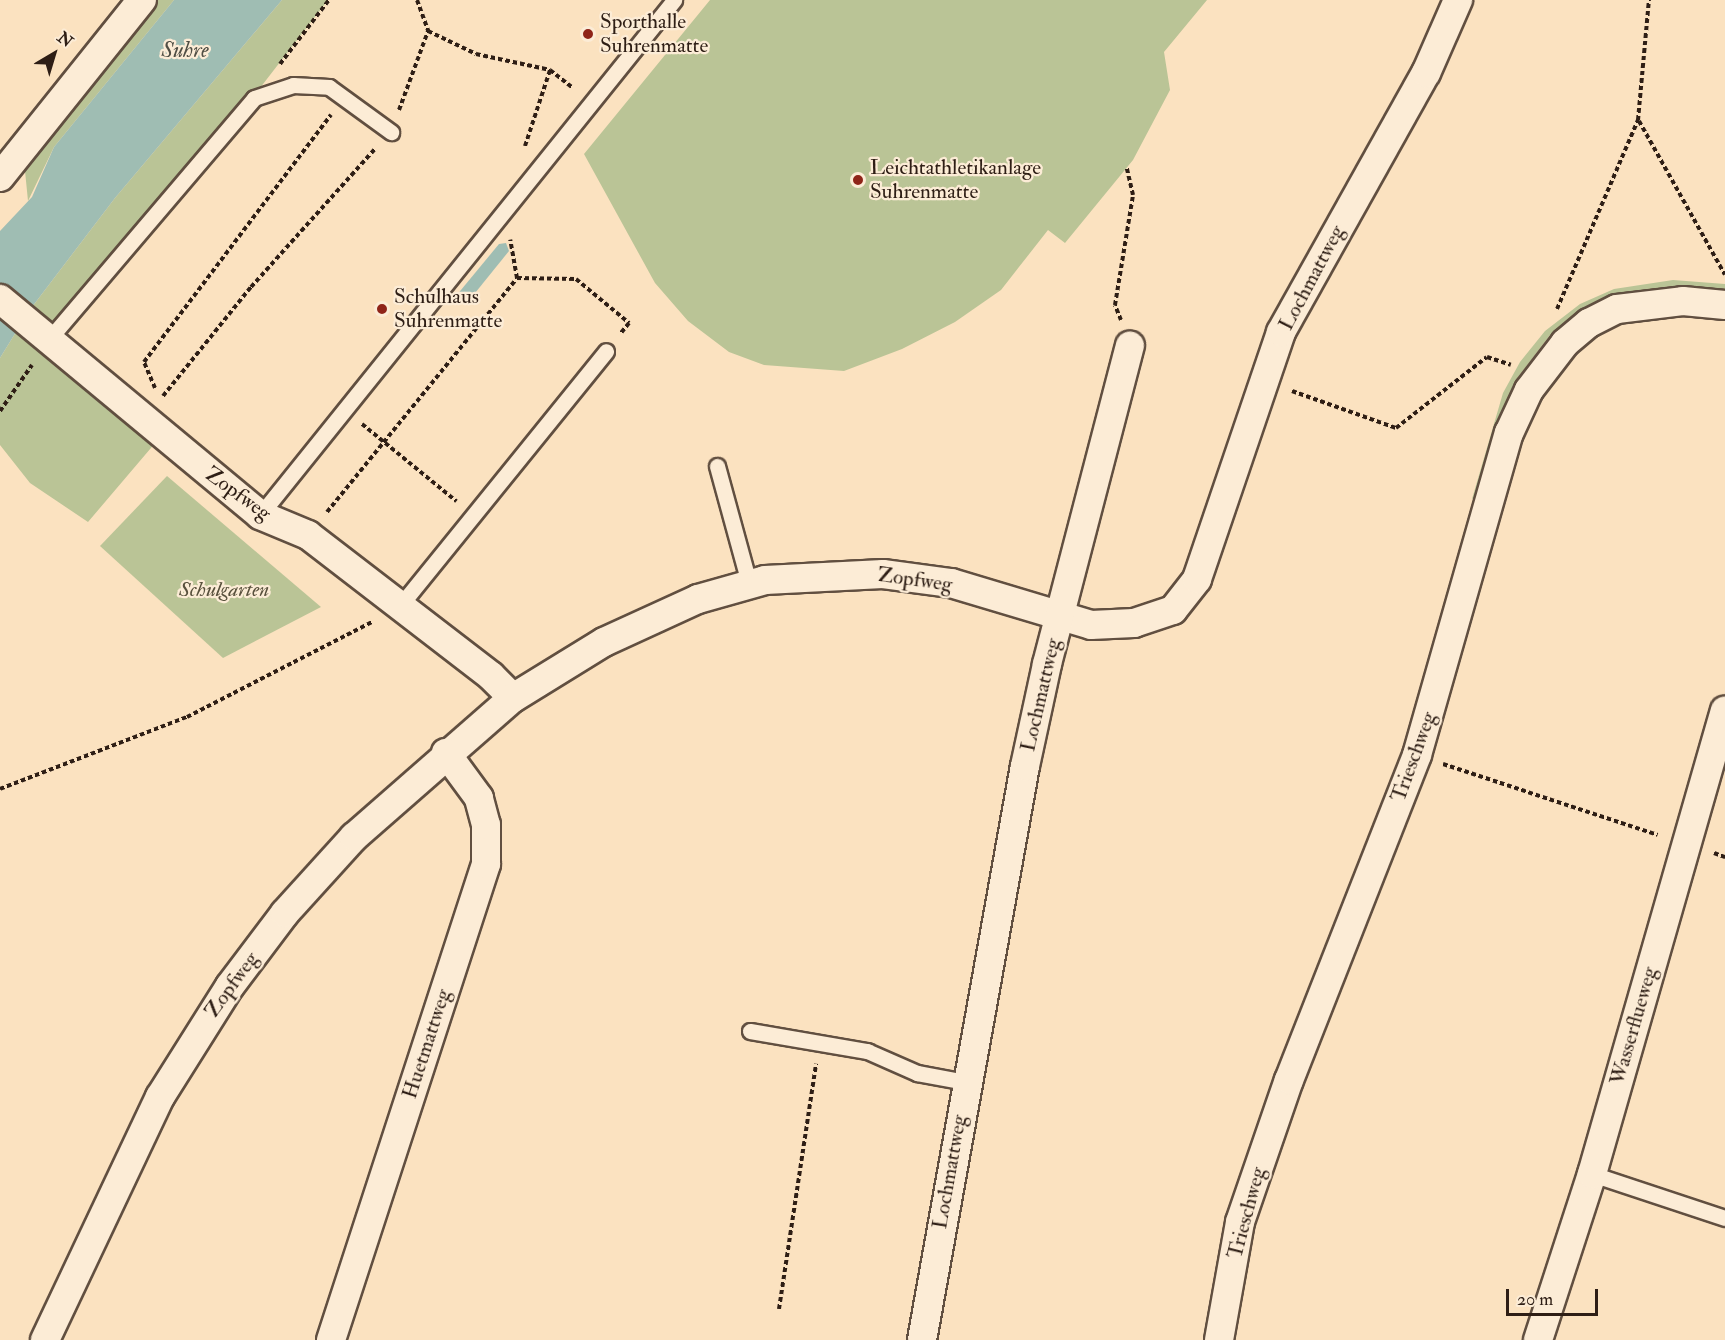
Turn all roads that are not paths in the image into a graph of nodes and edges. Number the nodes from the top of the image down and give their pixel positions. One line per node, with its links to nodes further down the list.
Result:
1 (142, 0): 5 (street)
2 (674, 0): 12 (lane)
3 (1458, 0): 15 (street, Lochmattweg)
4 (391, 132): 8 (lane)
5 (0, 177)
6 (0, 299): 8 (street, Zopfweg)
7 (1725, 305): 23 (street, Trieschweg)
8 (50, 338): 12 (street, Zopfweg)
9 (1130, 346): 15 (street)
10 (606, 351): 14 (lane)
11 (717, 466): 13 (lane)
12 (260, 515): 14 (street, Zopfweg)
13 (749, 584): 15 (street, Zopfweg); 16 (street, Zopfweg)
14 (399, 607): 16 (street, Zopfweg)
15 (1060, 618): 20 (street, Lochmattweg)
16 (513, 698): 18 (street, Zopfweg)
17 (1725, 711): 21 (street, Wasserflueweg)
18 (446, 753): 24 (street, Zopfweg); 25 (street, Huetmattweg)
19 (750, 1031): 20 (lane)
20 (966, 1082): 26 (street, Lochmattweg)
21 (1592, 1174): 22 (lane); 27 (street, Wasserflueweg)
22 (1725, 1218)
23 (1221, 1339)
24 (45, 1340)
25 (331, 1340)
26 (922, 1340)
27 (1538, 1340)

